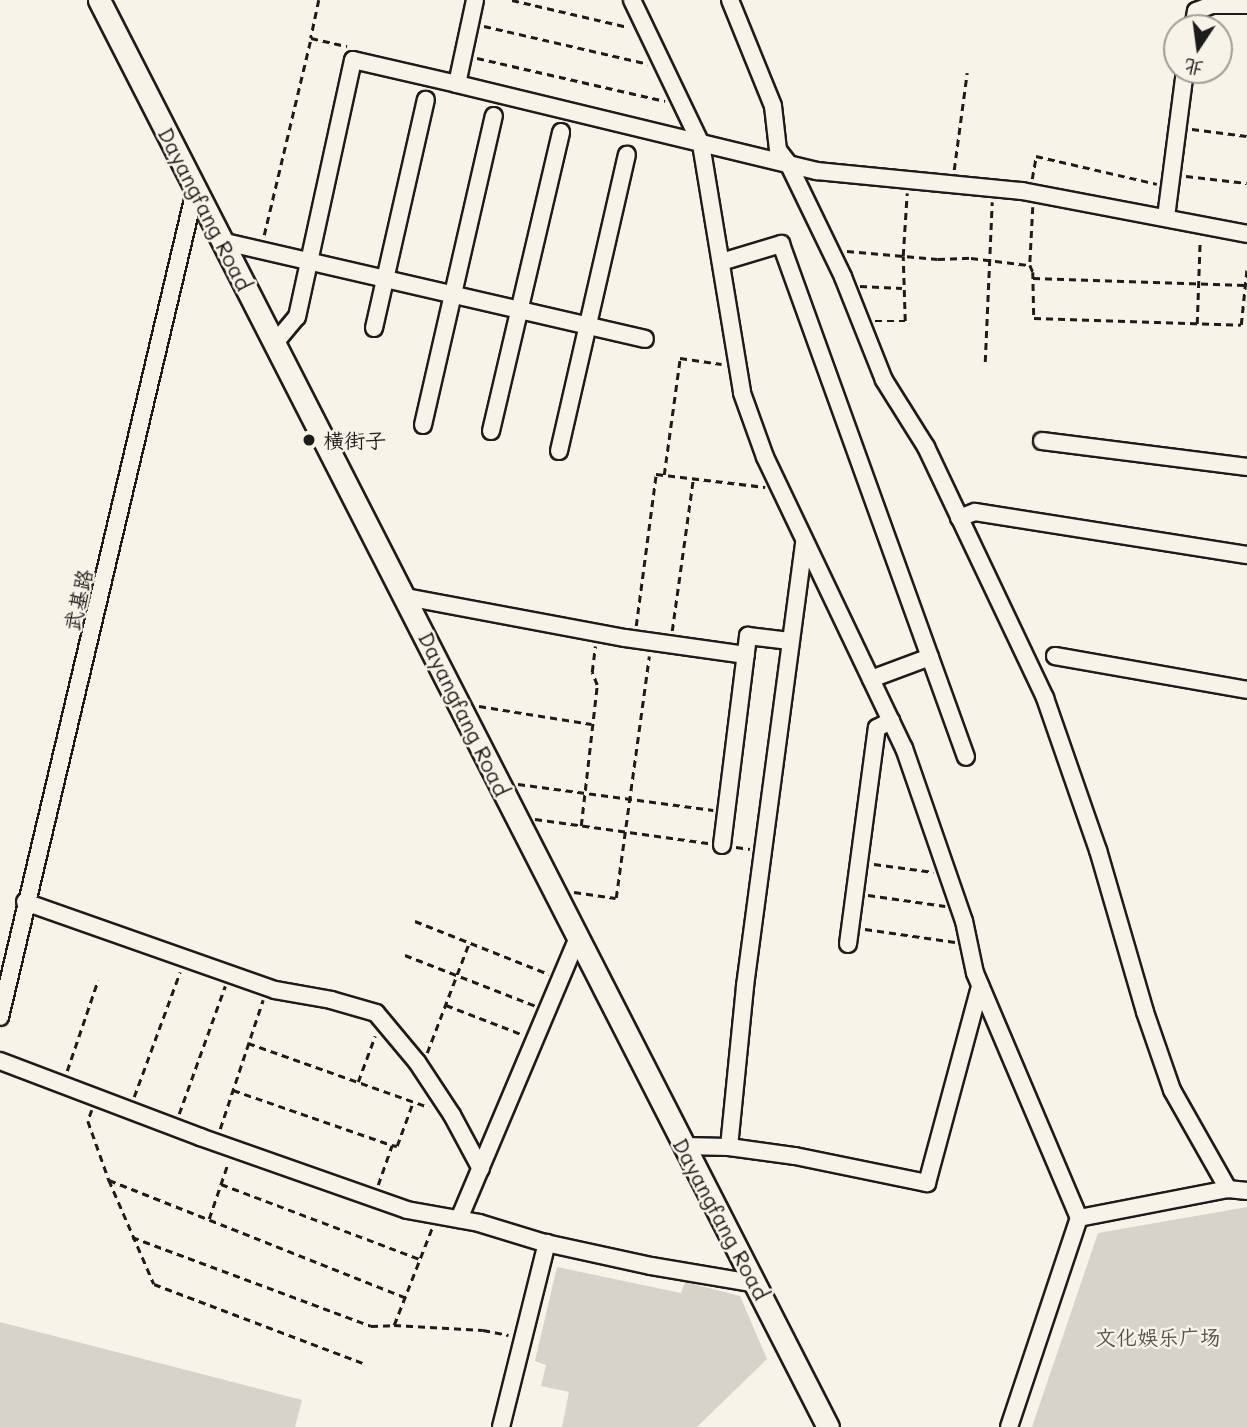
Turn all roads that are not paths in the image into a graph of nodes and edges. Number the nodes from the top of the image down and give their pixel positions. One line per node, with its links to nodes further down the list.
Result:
1 (99, 0): 15 (main road, Dayangfang Road)
2 (475, 0): 7 (street)
3 (632, 0): 12 (street)
4 (730, 0): 14 (street)
5 (1247, 5): 6 (street)
6 (1195, 14)
7 (457, 83): 12 (street); 19 (street)
8 (1183, 84): 16 (street)
9 (426, 100): 21 (street)
10 (494, 116): 22 (street)
11 (561, 132): 23 (street)
12 (701, 144): 14 (street); 20 (street)
13 (627, 155): 24 (street)
14 (788, 163): 16 (street); 33 (street)
15 (195, 191): 18 (main road, Dayangfang Road); 46 (street, 武基路)
16 (1166, 217): 17 (street)
17 (1247, 234)
18 (221, 241): 19 (street); 27 (main road, Dayangfang Road)
19 (310, 262): 21 (street); 27 (street)
20 (721, 262): 34 (street); 40 (street)
21 (385, 279): 22 (street); 25 (street)
22 (453, 295): 23 (street); 28 (street)
23 (519, 310): 24 (street); 29 (street)
24 (587, 326): 26 (street); 31 (street)
25 (374, 328)
26 (645, 339)
27 (274, 344): 36 (main road, Dayangfang Road)
28 (423, 425)
29 (491, 431)
30 (1042, 441): 32 (street)
31 (559, 451)
32 (1247, 467)
33 (959, 518): 35 (street); 55 (street)
34 (804, 542): 37 (street); 41 (street)
35 (1247, 555)
36 (406, 597): 38 (street); 47 (main road, Dayangfang Road)
37 (790, 641): 38 (street); 53 (street)
38 (746, 655): 45 (street)
39 (1055, 656): 42 (street)
40 (930, 657): 41 (street); 44 (street)
41 (871, 678): 43 (street)
42 (1247, 690)
43 (891, 721): 48 (street); 49 (street)
44 (966, 757)
45 (722, 845)
46 (25, 902): 50 (street, 武基路); 54 (street)
47 (577, 940): 52 (main road, Dayangfang Road); 54 (street)
48 (848, 944)
49 (981, 985): 53 (street); 57 (street)
50 (0, 1017)
51 (0, 1061): 58 (street)
52 (683, 1146): 53 (street); 60 (main road, Dayangfang Road)
53 (729, 1147)
54 (481, 1169): 58 (street)
55 (1228, 1189): 56 (street); 57 (street)
56 (1247, 1191)
57 (1079, 1218): 63 (street)
58 (459, 1219): 59 (street)
59 (547, 1243): 60 (street); 61 (street)
60 (757, 1284): 62 (main road, Dayangfang Road)
61 (502, 1427)
62 (828, 1427)
63 (1009, 1427)

